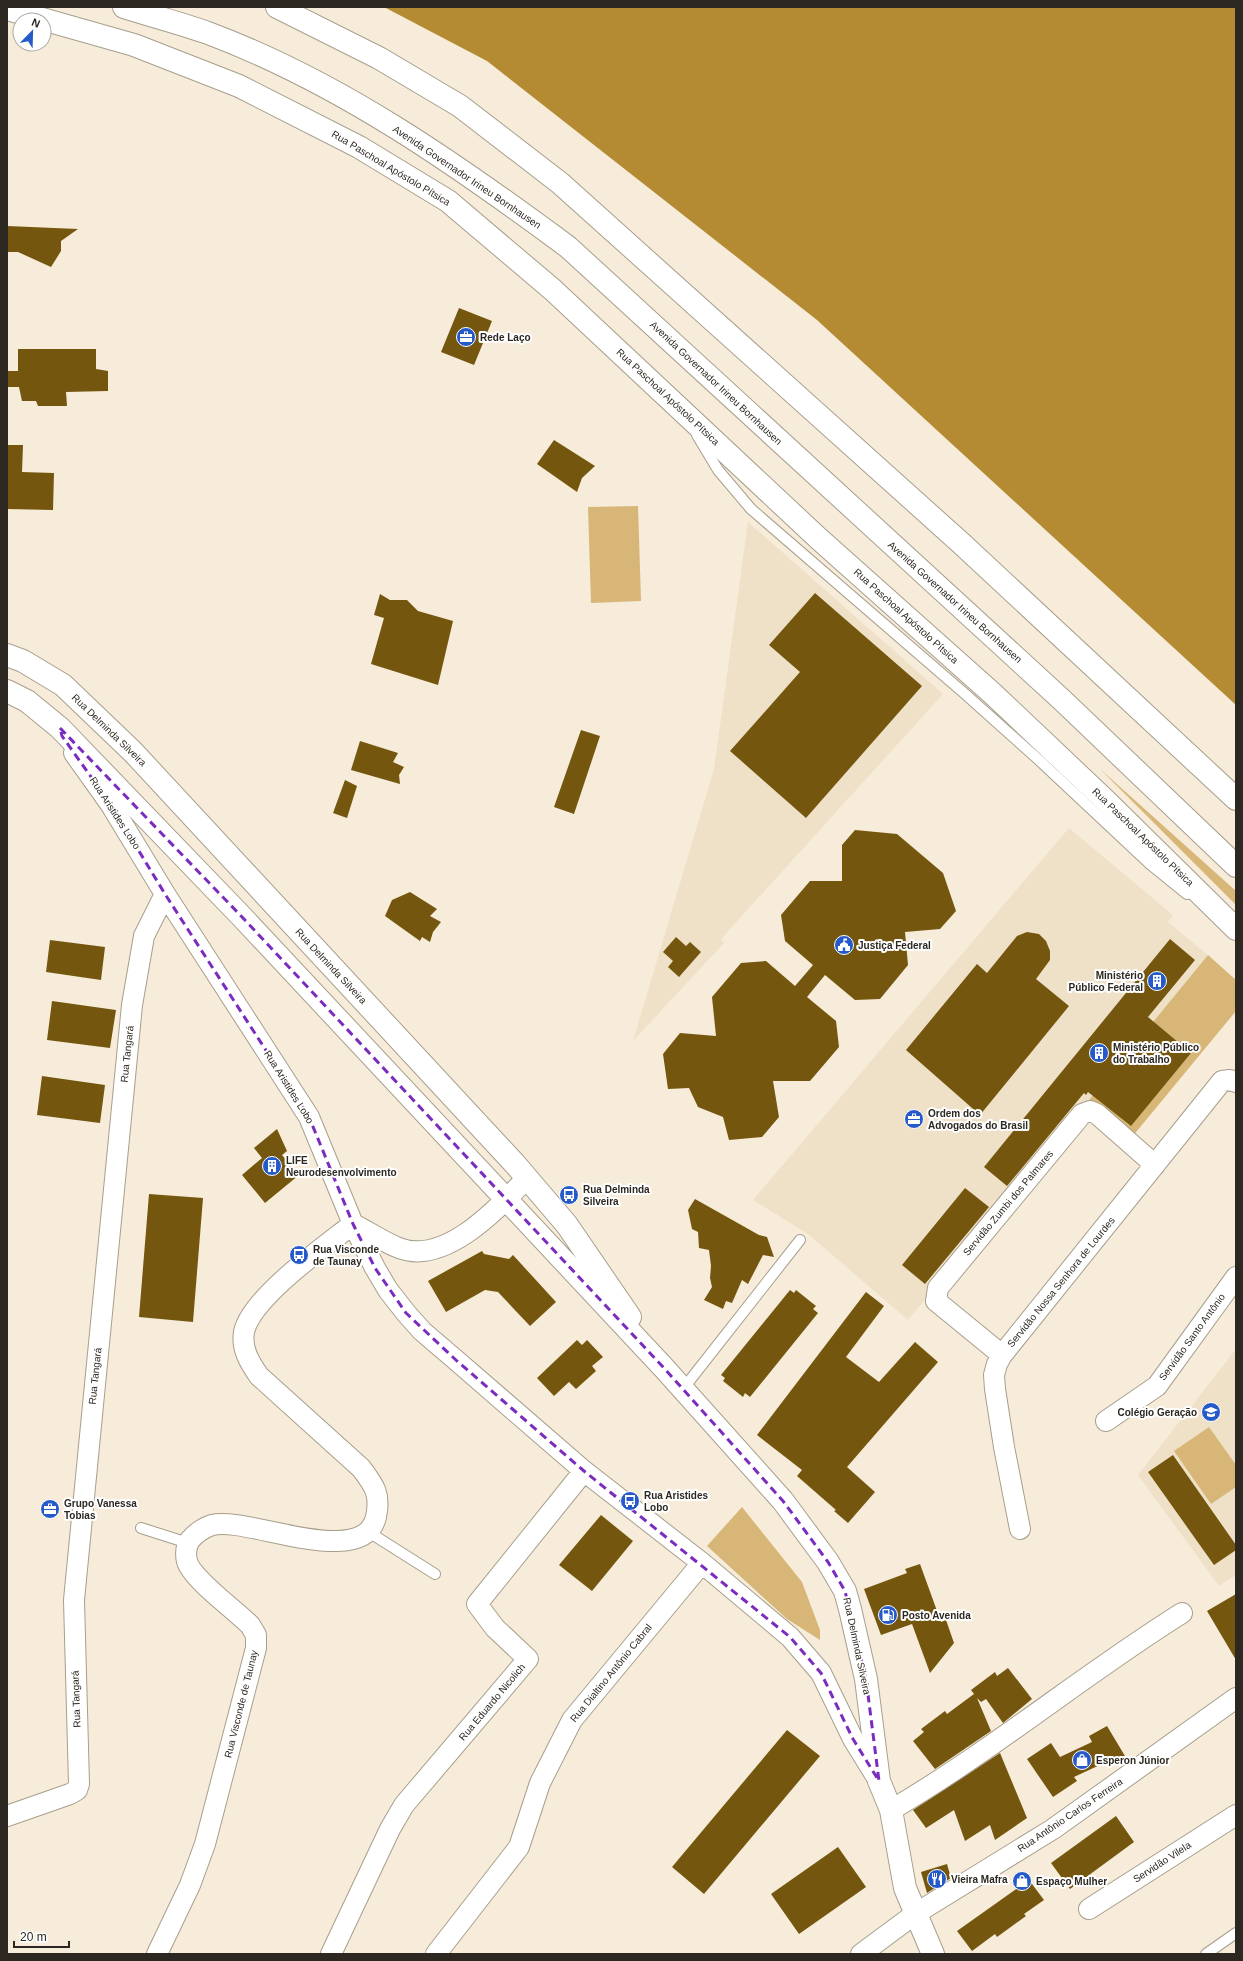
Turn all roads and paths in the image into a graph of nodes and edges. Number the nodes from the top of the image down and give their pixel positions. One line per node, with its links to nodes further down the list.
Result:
1 (124, 7): 8 (main road, Avenida Governador Irineu Bornhausen)
2 (277, 7): 7 (main road)
3 (7, 9): 10 (main road, Rua Paschoal Apóstolo Pítsica)
4 (7, 655): 13 (main road, Rua Delminda Silveira)
5 (7, 691): 6 (main road, Rua Delminda Silveira)
6 (60, 728): 9 (street, Rua Aristides Lobo); 14 (main road, Rua Delminda Silveira)
7 (1236, 799)
8 (1236, 866)
9 (165, 894): 15 (street, Rua Aristides Lobo); 33 (street, Rua Tangará)
10 (1236, 929)
11 (1236, 1082): 12 (street, Servidão Nossa Senhora de Lourdes)
12 (1155, 1165): 18 (street, Servidão Nossa Senhora de Lourdes); 18 (street, Servidão Zumbi dos Palmares)
13 (527, 1178): 14 (street); 19 (main road, Rua Delminda Silveira)
14 (506, 1200): 15 (street); 19 (main road, Rua Delminda Silveira)
15 (353, 1224): 22 (street, Rua Aristides Lobo); 25 (street)
16 (800, 1240): 20 (lane)
17 (1236, 1277): 21 (street, Servidão Santo Antônio)
18 (1002, 1355): 24 (street, Servidão Nossa Senhora de Lourdes)
19 (664, 1368): 20 (main road, Rua Delminda Silveira)
20 (683, 1389): 31 (main road, Rua Delminda Silveira)
21 (1106, 1421)
22 (584, 1471): 27 (street, Rua Aristides Lobo); 39 (street, Rua Eduardo Nicolich)
23 (141, 1528): 26 (lane)
24 (1020, 1529)
25 (367, 1531): 26 (street); 28 (lane)
26 (188, 1543): 38 (street, Rua Visconde de Taunay)
27 (702, 1563): 31 (street, Rua Aristides Lobo); 40 (street, Rua Dialtino Antônio Cabral)
28 (435, 1574)
29 (1182, 1613): 32 (street)
30 (1236, 1698): 36 (street, Rua Antônio Carlos Ferreira)
31 (879, 1781): 32 (main road, Rua Delminda Silveira)
32 (891, 1810): 36 (main road, Rua Delminda Silveira)
33 (7, 1816)
34 (1236, 1816): 35 (street, Servidão Vilela)
35 (1089, 1909)
36 (915, 1914): 41 (street, Rua Antônio Carlos Ferreira); 42 (main road, Rua Delminda Silveira)
37 (1236, 1932): 43 (lane)
38 (156, 1954)
39 (331, 1954)
40 (436, 1954)
41 (861, 1954)
42 (933, 1954)
43 (1206, 1954)

